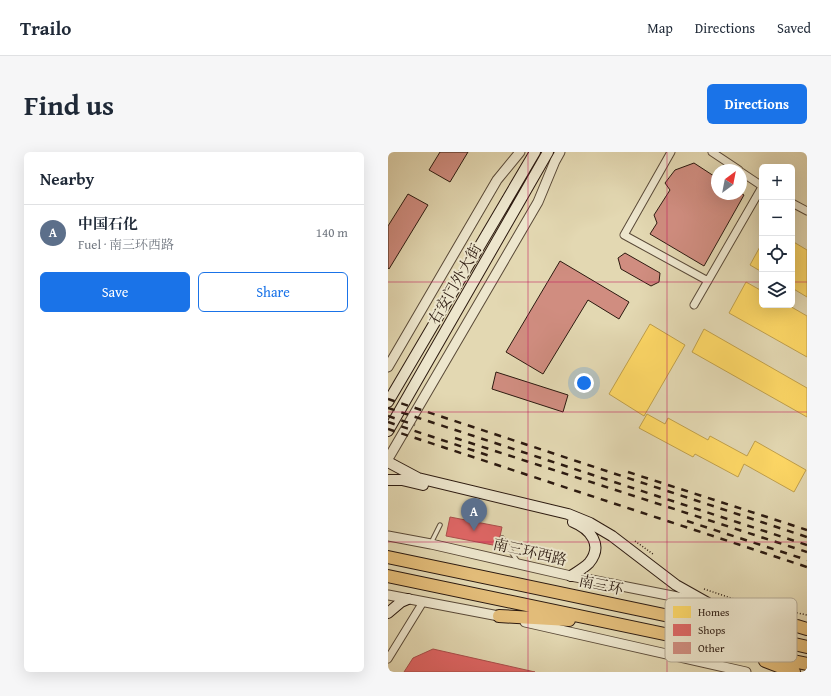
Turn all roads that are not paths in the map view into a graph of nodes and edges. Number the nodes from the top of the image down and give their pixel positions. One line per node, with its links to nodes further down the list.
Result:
1 (520, 152): 15 (street)
2 (535, 152): 16 (main road, 右安门外大街)
3 (548, 152): 17 (main road, 右安门外大街)
4 (560, 152): 18 (street)
5 (671, 152): 13 (street)
6 (712, 152): 7 (street)
7 (729, 164)
8 (747, 176): 9 (street)
9 (759, 184)
10 (759, 191): 13 (street)
11 (795, 205): 12 (street)
12 (807, 211)
13 (708, 281): 14 (street)
14 (694, 305)
15 (388, 367)
16 (388, 402)
17 (388, 431)
18 (388, 460): 30 (main road)
19 (388, 480): 27 (main road)
20 (440, 525): 23 (lane)
21 (388, 536): 23 (street, 南三环西路)
22 (502, 538): 25 (lane)
23 (431, 544): 25 (street, 南三环西路)
24 (388, 557): 35 (highway, 南三环)
25 (520, 564): 27 (street, 南三环西路)
26 (388, 576): 36 (highway)
27 (571, 576): 29 (street, 南三环西路)
28 (388, 595): 31 (street)
29 (683, 598)
30 (699, 598)
31 (408, 599): 32 (street); 33 (main road)
32 (424, 602): 34 (street); 41 (street)
33 (388, 613)
34 (499, 616): 36 (highway); 40 (street)
35 (665, 616)
36 (613, 623): 37 (highway)
37 (665, 634)
38 (797, 645): 39 (highway, 南三环)
39 (807, 647)
40 (665, 654)
41 (388, 659)
42 (702, 662): 46 (street)
43 (770, 662): 47 (highway)
44 (797, 662): 45 (highway)
45 (807, 664)
46 (746, 672)
47 (794, 672)

